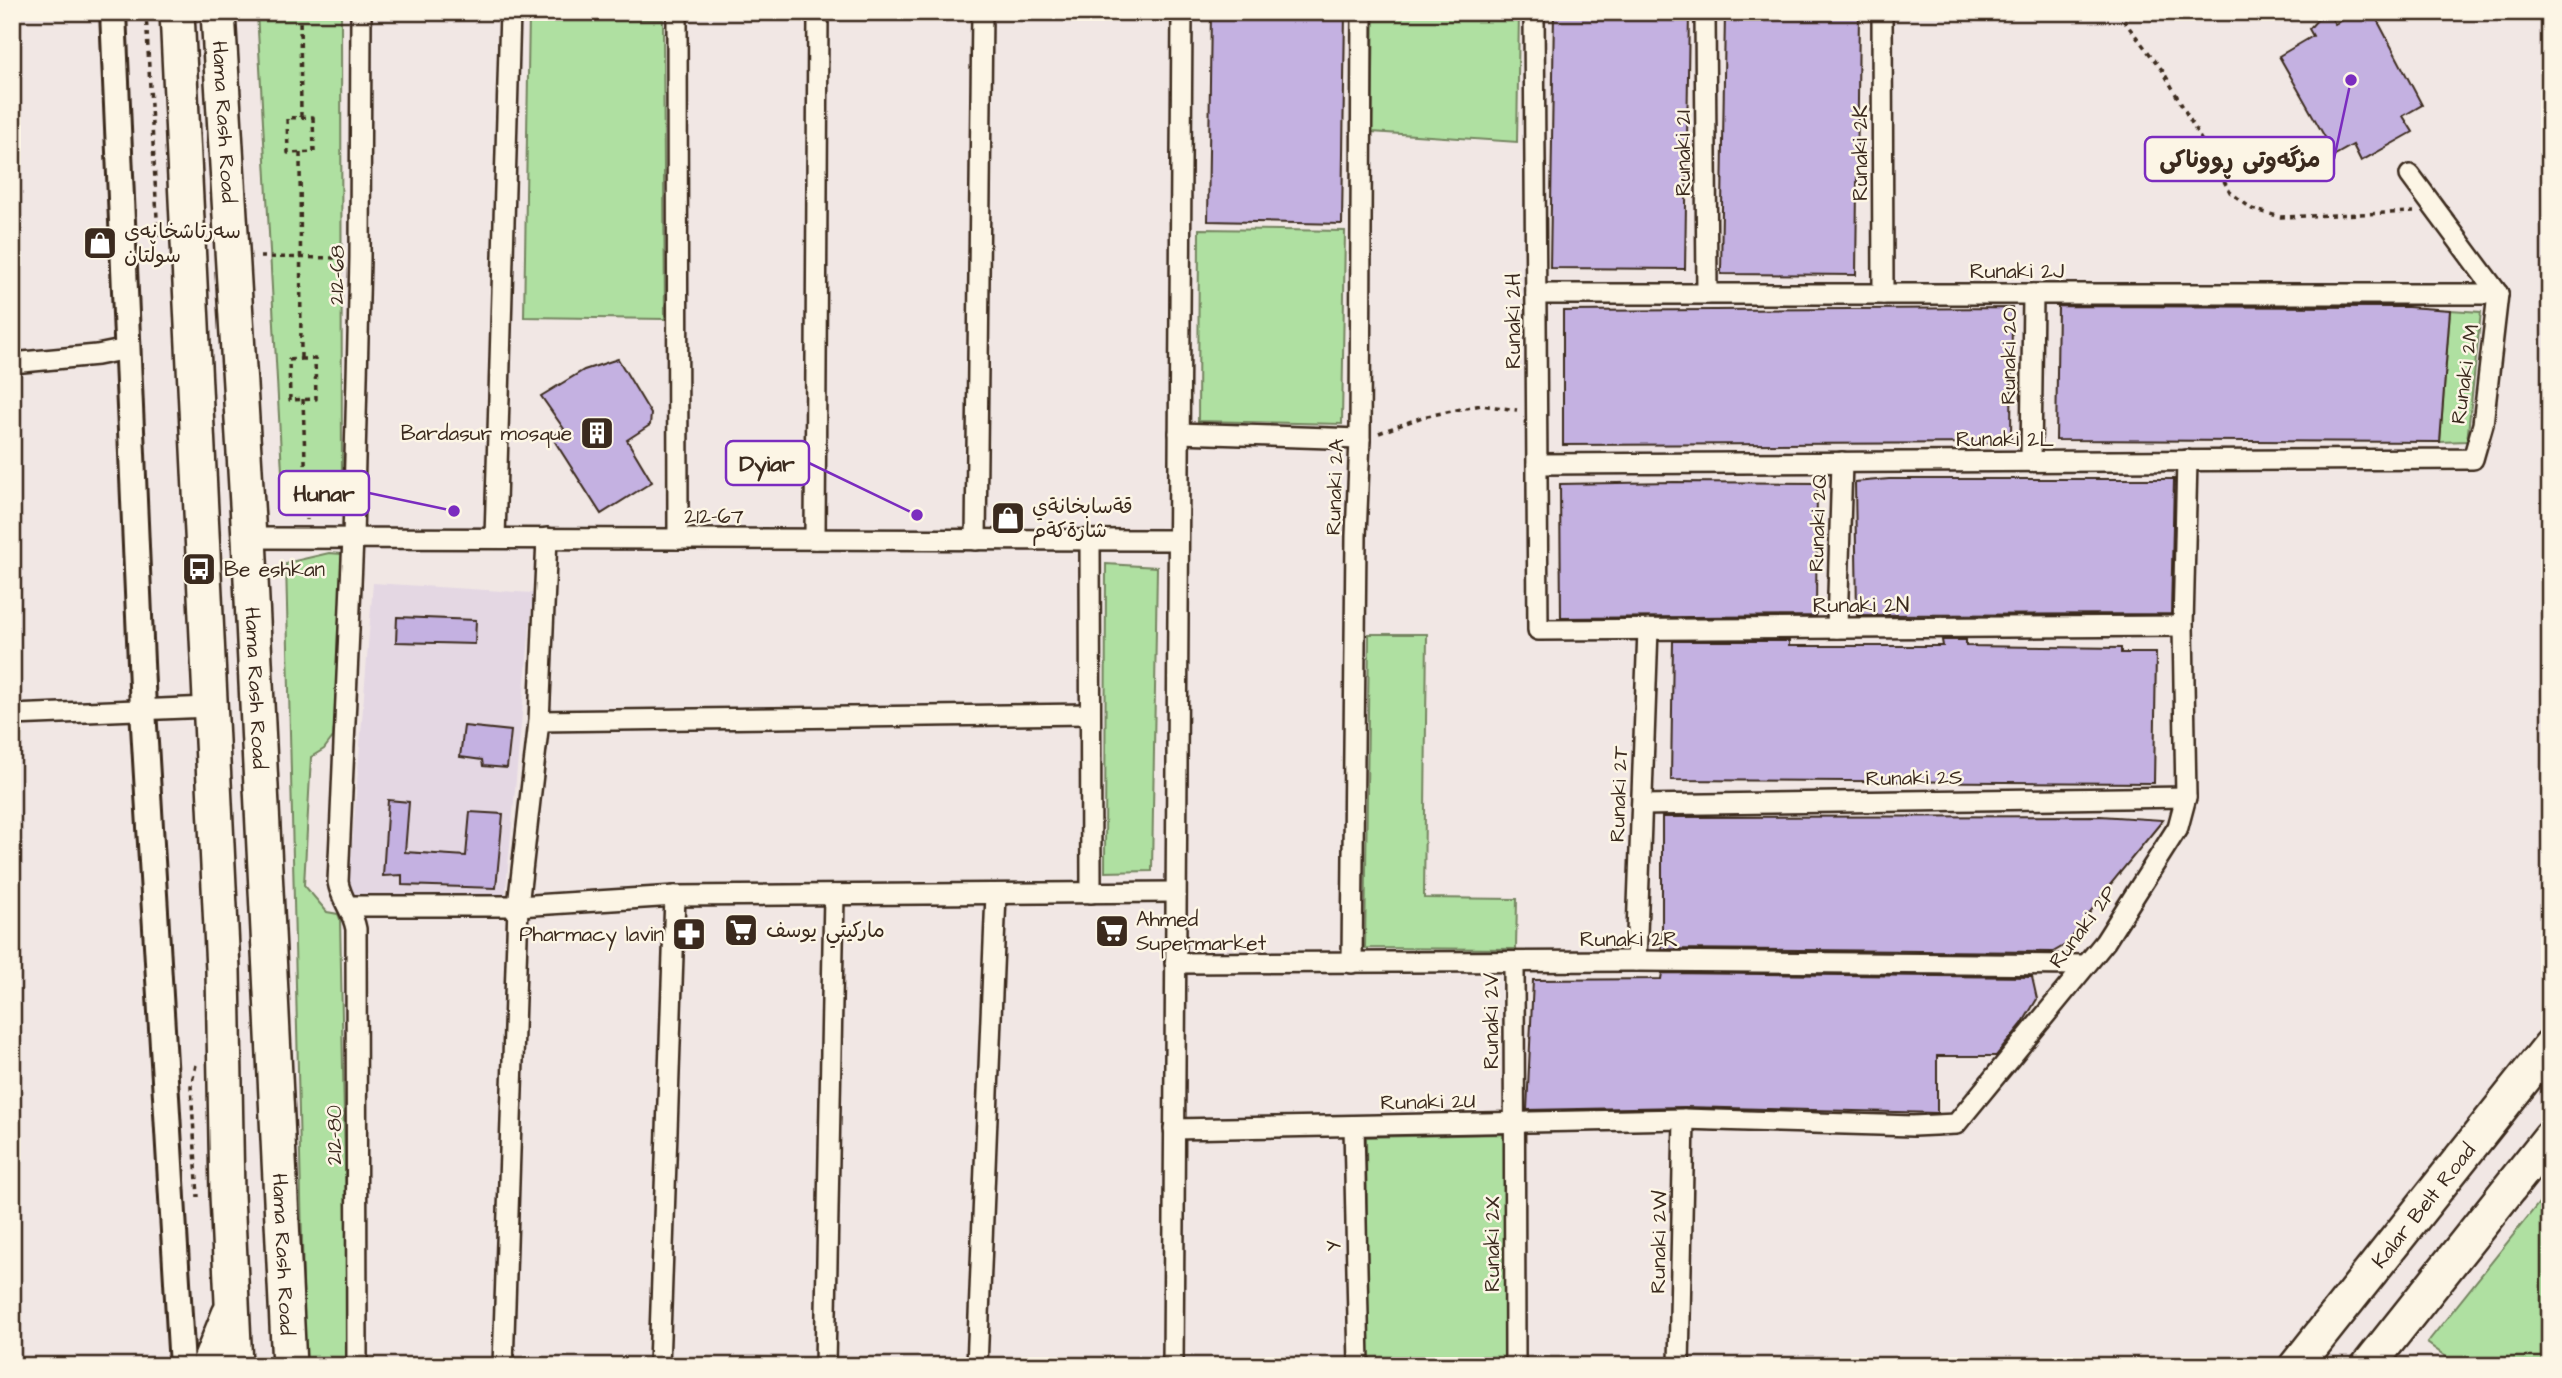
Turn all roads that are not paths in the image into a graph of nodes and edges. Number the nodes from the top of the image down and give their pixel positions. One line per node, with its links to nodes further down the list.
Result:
1 (113, 12): 20 (street)
2 (177, 12): 42 (highway, Hama Rash Road)
3 (218, 12): 29 (highway, Hama Rash Road)
4 (361, 12): 30 (street, 212-68)
5 (510, 12): 31 (street)
6 (677, 12): 33 (street)
7 (818, 12): 34 (street)
8 (982, 12): 35 (street)
9 (1182, 12): 22 (street)
10 (1362, 12): 23 (street, Runaki 2A)
11 (1534, 12): 15 (street, Runaki 2H)
12 (1705, 12): 16 (street, Runaki 2I)
13 (1882, 12): 17 (street, Runaki 2K)
14 (2410, 175): 19 (street)
15 (1536, 294): 16 (street, Runaki 2J); 28 (street, Runaki 2H)
16 (1707, 294): 17 (street, Runaki 2J)
17 (1883, 294): 18 (street, Runaki 2J)
18 (2033, 294): 19 (street, Runaki 2J); 26 (street, Runaki 2O)
19 (2498, 294): 24 (street, Runaki 2M)
20 (127, 349): 21 (street); 43 (street)
21 (12, 363)
22 (1179, 433): 23 (street); 37 (street)
23 (1360, 439): 59 (street, Runaki 2A)
24 (2473, 459): 25 (street, Runaki 2L)
25 (2187, 460): 26 (street, Runaki 2L); 38 (street, Runaki 2P)
26 (2031, 461): 27 (street, Runaki 2L)
27 (1842, 463): 28 (street, Runaki 2L); 39 (street, Runaki 2Q)
28 (1537, 464): 41 (street, Runaki 2H)
29 (249, 538): 30 (street, 212-67); 62 (highway, Hama Rash Road)
30 (353, 538): 31 (street, 212-67); 54 (street, 212-68)
31 (495, 538): 32 (street, 212-67)
32 (547, 538): 33 (street, 212-67); 46 (street)
33 (678, 539): 34 (street, 212-67)
34 (815, 539): 35 (street, 212-67)
35 (976, 540): 36 (street, 212-67)
36 (1090, 540): 37 (street, 212-67); 44 (street)
37 (1178, 540): 49 (street)
38 (2183, 626): 39 (street, Runaki 2N); 47 (street, Runaki 2P)
39 (1837, 628): 40 (street, Runaki 2N)
40 (1648, 629): 41 (street, Runaki 2N); 48 (street, Runaki 2T)
41 (1538, 630)
42 (211, 707): 43 (street); 61 (highway, Hama Rash Road)
43 (143, 709): 45 (street); 72 (street)
44 (1090, 714): 46 (street); 50 (street)
45 (12, 715)
46 (539, 721): 55 (street)
47 (2186, 797): 48 (street, Runaki 2S); 60 (street, Runaki 2P)
48 (1642, 805): 56 (street, Runaki 2T)
49 (1175, 892): 50 (street); 58 (street)
50 (1091, 893): 51 (street)
51 (996, 894): 52 (street); 80 (street)
52 (834, 895): 53 (street); 79 (street)
53 (675, 896): 55 (street); 78 (street)
54 (348, 906): 55 (street); 76 (street, 212-80)
55 (518, 906): 77 (street)
56 (1636, 961): 57 (street, Runaki 2R); 60 (street, Runaki 2R)
57 (1514, 962): 59 (street, Runaki 2R); 67 (street, Runaki 2V)
58 (1175, 963): 59 (street, Runaki 2R); 69 (street)
59 (1352, 963)
60 (2084, 965): 66 (street, Runaki 2P)
61 (223, 970): 62 (highway); 64 (highway, Hama Rash Road)
62 (271, 970): 63 (highway, Hama Rash Road)
63 (274, 1039): 64 (highway); 75 (highway, Hama Rash Road)
64 (225, 1041): 71 (highway, Hama Rash Road)
65 (2550, 1046): 85 (highway, Kalar Belt Road)
66 (1684, 1119): 67 (street, Runaki 2U); 84 (street, Runaki 2W)
67 (1514, 1122): 68 (street, Runaki 2U); 83 (street, Runaki 2X)
68 (1354, 1126): 69 (street, Runaki 2U); 82 (street, Y)
69 (1174, 1129): 81 (street)
70 (2550, 1137): 86 (highway)
71 (232, 1305): 73 (highway); 74 (highway, Hama Rash Road)
72 (182, 1366)
73 (208, 1366)
74 (235, 1366)
75 (289, 1366)
76 (357, 1366)
77 (503, 1366)
78 (659, 1366)
79 (825, 1366)
80 (977, 1366)
81 (1173, 1366)
82 (1359, 1366)
83 (1515, 1366)
84 (1679, 1366)
85 (2296, 1366)
86 (2368, 1366)

